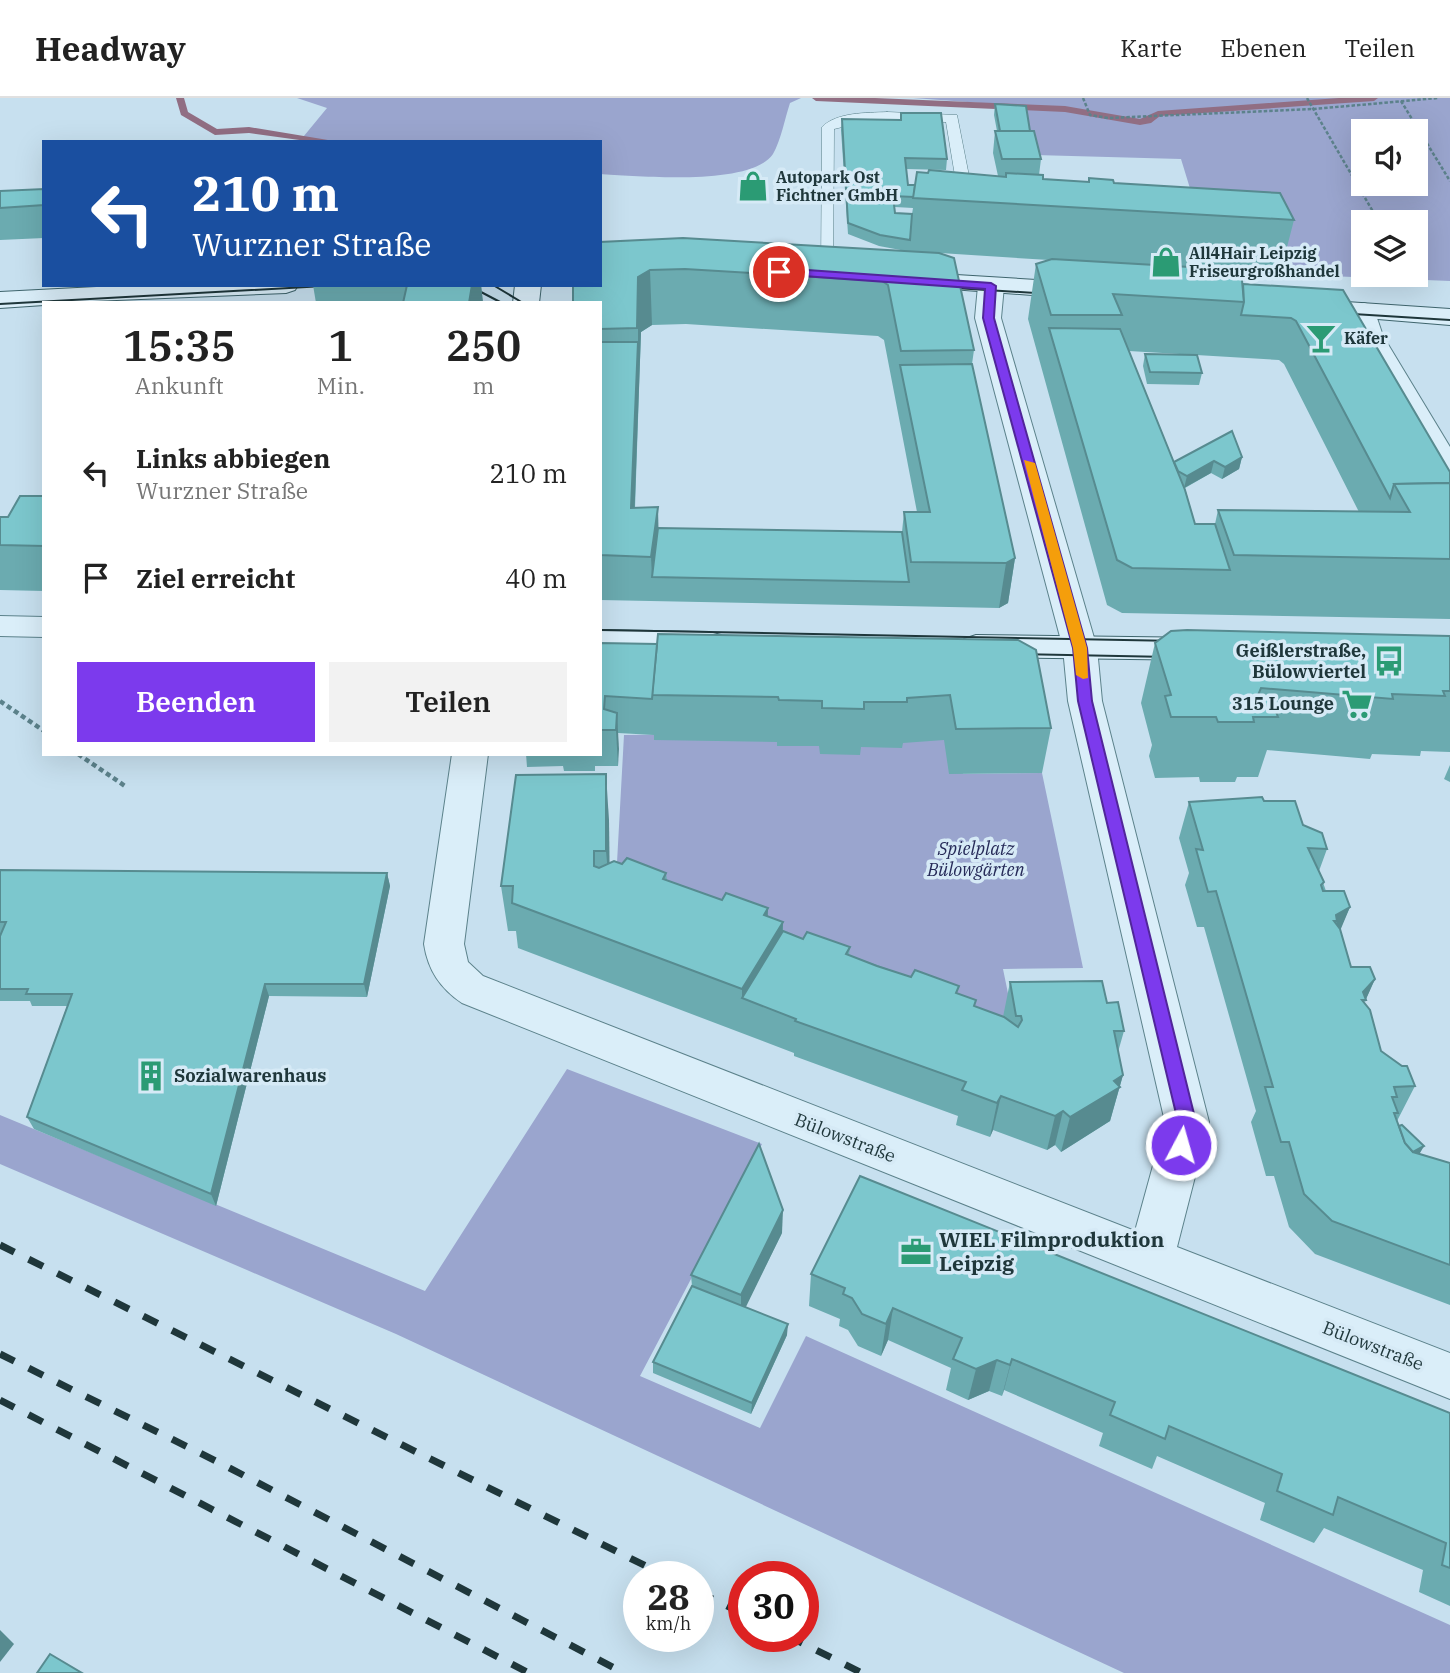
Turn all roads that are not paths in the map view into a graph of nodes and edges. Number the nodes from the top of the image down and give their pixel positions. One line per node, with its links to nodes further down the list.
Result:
1 (962, 176): 3 (lane)
2 (799, 273): 3 (street)
3 (838, 275)
4 (888, 279): 5 (street)
5 (991, 286): 8 (street); 19 (street)
6 (217, 287): 7 (street)
7 (78, 291): 9 (street)
8 (1115, 293)
9 (0, 300)
10 (1275, 305): 11 (street)
11 (1364, 311): 12 (street); 13 (street)
12 (1450, 317)
13 (1450, 472)
14 (0, 626): 15 (street)
15 (42, 627)
16 (602, 640): 17 (street)
17 (747, 642)
18 (941, 645): 19 (street)
19 (1080, 648): 20 (street); 22 (street)
20 (1233, 650)
21 (470, 756): 22 (street, Bülowstraße)
22 (1151, 1258): 23 (street, Bülowstraße)
23 (1450, 1376)

